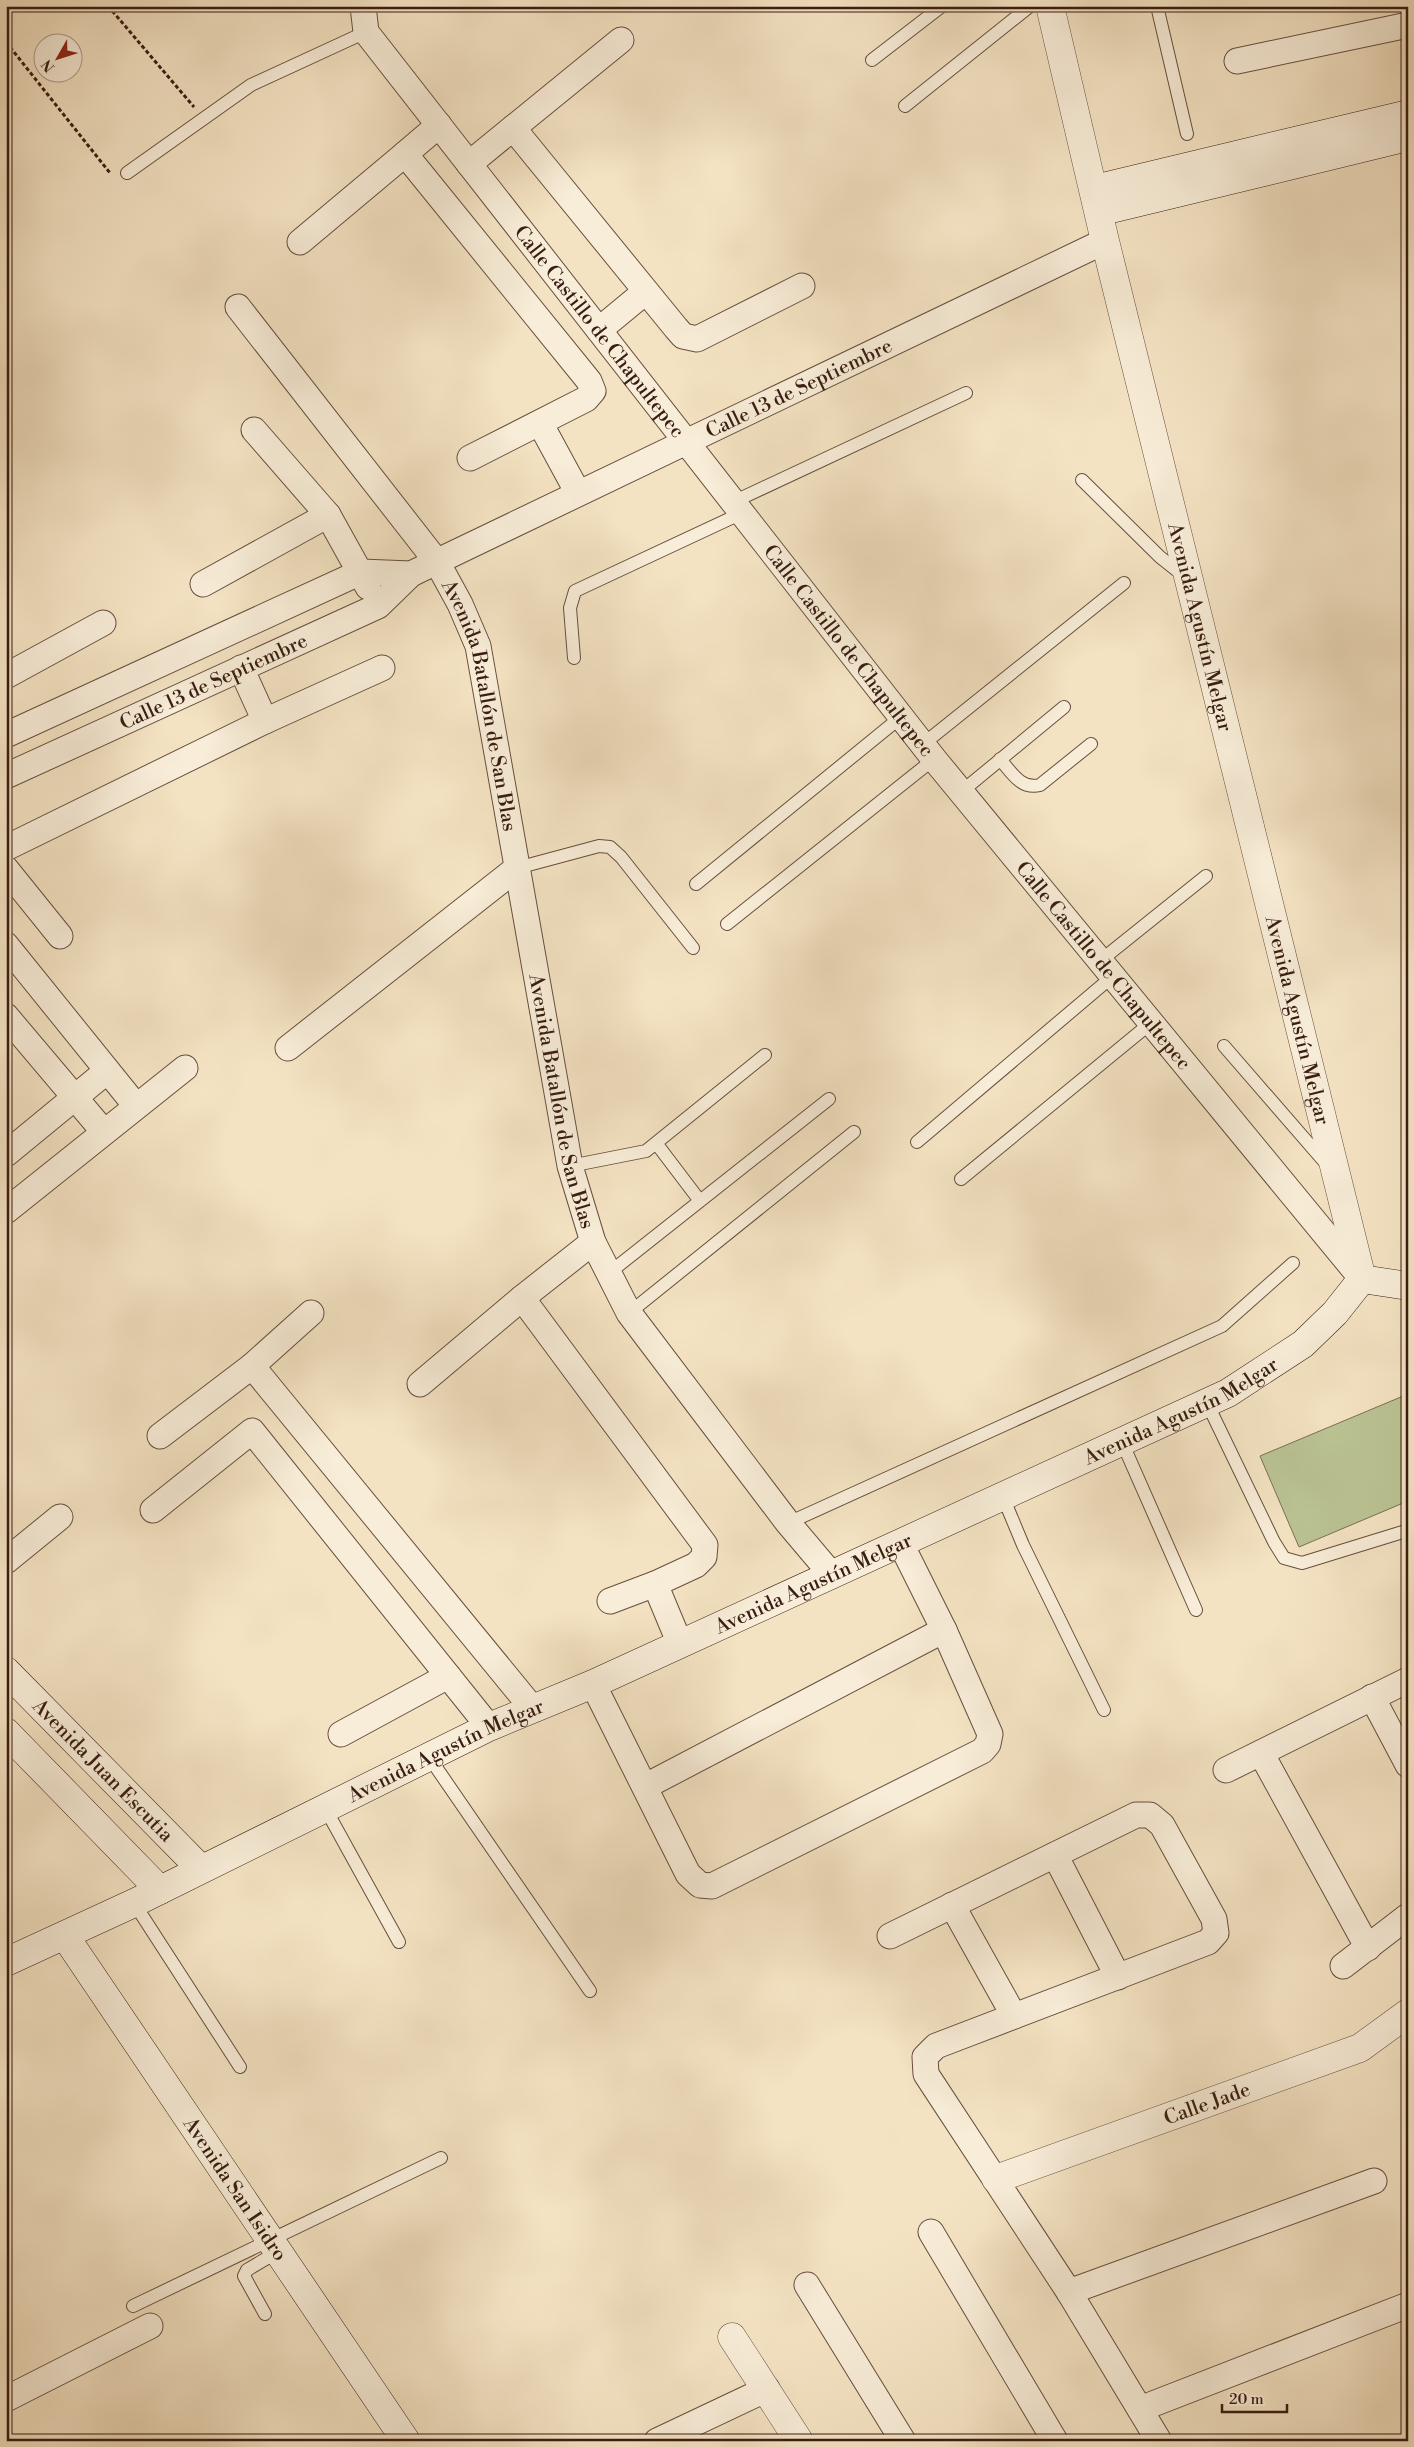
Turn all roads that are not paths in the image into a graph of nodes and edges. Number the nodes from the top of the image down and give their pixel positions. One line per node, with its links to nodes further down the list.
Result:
1 (362, 6): 7 (street, Calle Castillo de Chapultepec)
2 (942, 6): 9 (lane)
3 (1030, 6): 11 (lane)
4 (1050, 6): 19 (main road, Avenida Agustín Melgar)
5 (1157, 6): 15 (lane)
6 (1408, 26): 10 (street)
7 (366, 32): 12 (street, Calle Castillo de Chapultepec); 18 (lane)
8 (621, 40): 14 (street)
9 (872, 60)
10 (1237, 61)
11 (905, 106)
12 (439, 125): 16 (street); 17 (street, Calle Castillo de Chapultepec)
13 (1406, 126): 19 (main road)
14 (513, 128): 17 (street); 23 (street)
15 (1187, 134)
16 (406, 154): 21 (street); 27 (street)
17 (469, 164): 25 (street, Calle Castillo de Chapultepec)
18 (127, 173)
19 (1096, 200): 20 (main road, Avenida Agustín Melgar)
20 (1105, 240): 29 (street, Calle 13 de Septiembre); 38 (main road, Avenida Agustín Melgar)
21 (300, 242)
22 (802, 286): 23 (street)
23 (644, 292): 25 (street)
24 (238, 307): 35 (street, Avenida Batallón de San Blas)
25 (599, 330): 29 (street, Calle Castillo de Chapultepec)
26 (966, 393): 33 (lane)
27 (540, 423): 30 (street); 32 (street)
28 (254, 430): 34 (street)
29 (686, 441): 32 (street, Calle 13 de Septiembre); 33 (street, Calle Castillo de Chapultepec)
30 (470, 458)
31 (1082, 480): 38 (lane)
32 (578, 493): 35 (street, Calle 13 de Septiembre)
33 (738, 508): 43 (lane); 48 (street, Calle Castillo de Chapultepec)
34 (328, 515): 36 (street); 40 (street)
35 (437, 562): 37 (street, Calle 13 de Septiembre); 57 (street, Avenida Batallón de San Blas)
36 (361, 572): 37 (street, Calle 13 de Septiembre); 41 (street); 50 (street, Calle 13 de Septiembre)
37 (411, 574): 41 (street, Calle 13 de Septiembre)
38 (1189, 580): 82 (main road, Avenida Agustín Melgar)
39 (1124, 583): 52 (lane)
40 (203, 584)
41 (378, 606): 44 (street, Calle 13 de Septiembre)
42 (103, 623): 46 (street)
43 (574, 658)
44 (241, 668): 49 (street); 54 (street, Calle 13 de Septiembre)
45 (382, 668): 49 (street)
46 (6, 676)
47 (1064, 707): 53 (lane)
48 (901, 717): 52 (street, Calle Castillo de Chapultepec); 60 (lane)
49 (266, 722): 56 (street)
50 (6, 735)
51 (1091, 744): 53 (lane)
52 (928, 752): 55 (street, Calle Castillo de Chapultepec); 61 (lane)
53 (1000, 759): 55 (lane)
54 (6, 776)
55 (961, 792): 65 (street, Calle Castillo de Chapultepec)
56 (6, 848)
57 (517, 868): 64 (lane); 69 (street); 81 (street, Avenida Batallón de San Blas)
58 (6, 869): 62 (street)
59 (1206, 876): 65 (lane)
60 (696, 884)
61 (727, 924)
62 (60, 936)
63 (6, 946): 72 (street)
64 (693, 948)
65 (1106, 968): 67 (street, Calle Castillo de Chapultepec); 78 (lane)
66 (6, 1016): 73 (street)
67 (1152, 1022): 83 (lane); 89 (street, Calle Castillo de Chapultepec)
68 (1224, 1046): 82 (lane)
69 (288, 1048)
70 (765, 1055): 79 (lane)
71 (185, 1068): 75 (street)
72 (107, 1071): 73 (street); 75 (street)
73 (76, 1098): 76 (street); 80 (street)
74 (829, 1099): 84 (lane)
75 (136, 1106): 76 (street)
76 (104, 1132): 85 (street)
77 (854, 1132): 93 (lane)
78 (917, 1142)
79 (656, 1143): 81 (lane); 84 (lane)
80 (6, 1154)
81 (570, 1166): 86 (street, Avenida Batallón de San Blas)
82 (1336, 1175): 89 (main road, Avenida Agustín Melgar)
83 (961, 1179)
84 (700, 1201): 88 (lane)
85 (6, 1211)
86 (593, 1242): 88 (street, Avenida Batallón de San Blas); 91 (street)
87 (1293, 1263): 104 (lane)
88 (609, 1273): 93 (street, Avenida Batallón de San Blas)
89 (1362, 1279): 90 (main road); 96 (main road, Avenida Agustín Melgar)
90 (1408, 1286)
91 (522, 1298): 95 (street); 109 (street)
92 (311, 1313): 94 (street)
93 (630, 1314): 104 (street, Avenida Batallón de San Blas)
94 (252, 1366): 97 (street); 99 (street)
95 (420, 1384)
96 (1207, 1403): 100 (main road, Avenida Agustín Melgar); 105 (lane)
97 (284, 1405): 98 (street); 119 (street)
98 (252, 1431): 102 (street); 115 (street)
99 (160, 1436)
100 (1122, 1442): 101 (main road, Avenida Agustín Melgar); 111 (lane)
101 (1003, 1497): 106 (main road, Avenida Agustín Melgar); 120 (lane)
102 (154, 1510)
103 (60, 1517): 107 (street)
104 (788, 1524): 108 (street, Avenida Batallón de San Blas)
105 (1406, 1530)
106 (901, 1544): 108 (main road, Avenida Agustín Melgar); 112 (street)
107 (6, 1562)
108 (832, 1575): 113 (main road, Avenida Agustín Melgar)
109 (655, 1584): 110 (street); 113 (street)
110 (610, 1601)
111 (1196, 1610)
112 (944, 1630): 128 (street); 128 (street)
113 (680, 1644): 117 (main road, Avenida Agustín Melgar)
114 (6, 1671): 131 (main road, Avenida Juan Escutia)
115 (448, 1676): 121 (street); 123 (street)
116 (1408, 1680): 118 (street)
117 (593, 1684): 119 (main road, Avenida Agustín Melgar); 128 (street)
118 (1372, 1697): 124 (street); 126 (street)
119 (533, 1709): 121 (main road, Avenida Agustín Melgar)
120 (1104, 1710)
121 (489, 1727): 125 (main road, Avenida Agustín Melgar)
122 (6, 1732): 132 (main road)
123 (341, 1734)
124 (1261, 1753): 127 (street); 139 (street)
125 (429, 1757): 129 (main road, Avenida Agustín Melgar); 143 (lane)
126 (1408, 1765)
127 (1226, 1770)
128 (646, 1786)
129 (325, 1808): 131 (main road, Avenida Agustín Melgar); 138 (lane)
130 (1055, 1855): 134 (street); 142 (street); 142 (street)
131 (201, 1869): 132 (main road, Avenida Agustín Melgar)
132 (160, 1890): 133 (main road, Avenida Agustín Melgar)
133 (134, 1903): 136 (main road, Avenida Agustín Melgar); 146 (lane)
134 (952, 1905): 137 (street); 145 (street)
135 (1408, 1916): 139 (street)
136 (65, 1936): 140 (main road, Avenida Agustín Melgar); 151 (main road, Avenida San Isidro)
137 (890, 1936)
138 (399, 1942)
139 (1368, 1948): 141 (street)
140 (6, 1962)
141 (1343, 1966)
142 (1118, 1977): 145 (street)
143 (590, 1991)
144 (1408, 2013): 148 (main road, Calle Jade)
145 (1014, 2016): 148 (street)
146 (240, 2067)
147 (441, 2158): 151 (lane)
148 (996, 2179): 153 (street)
149 (1374, 2181): 153 (street)
150 (931, 2232): 166 (street)
151 (275, 2246): 155 (lane); 156 (lane); 162 (main road, Avenida San Isidro)
152 (807, 2284): 165 (street)
153 (1069, 2292): 161 (street)
154 (1408, 2305): 161 (street)
155 (132, 2306)
156 (265, 2314)
157 (150, 2326): 160 (street)
158 (732, 2337): 159 (main road)
159 (767, 2389): 163 (street); 164 (main road)
160 (6, 2399)
161 (1140, 2409): 167 (street)
162 (406, 2441)
163 (657, 2441)
164 (799, 2441)
165 (903, 2441)
166 (1055, 2441)
167 (1160, 2441)

